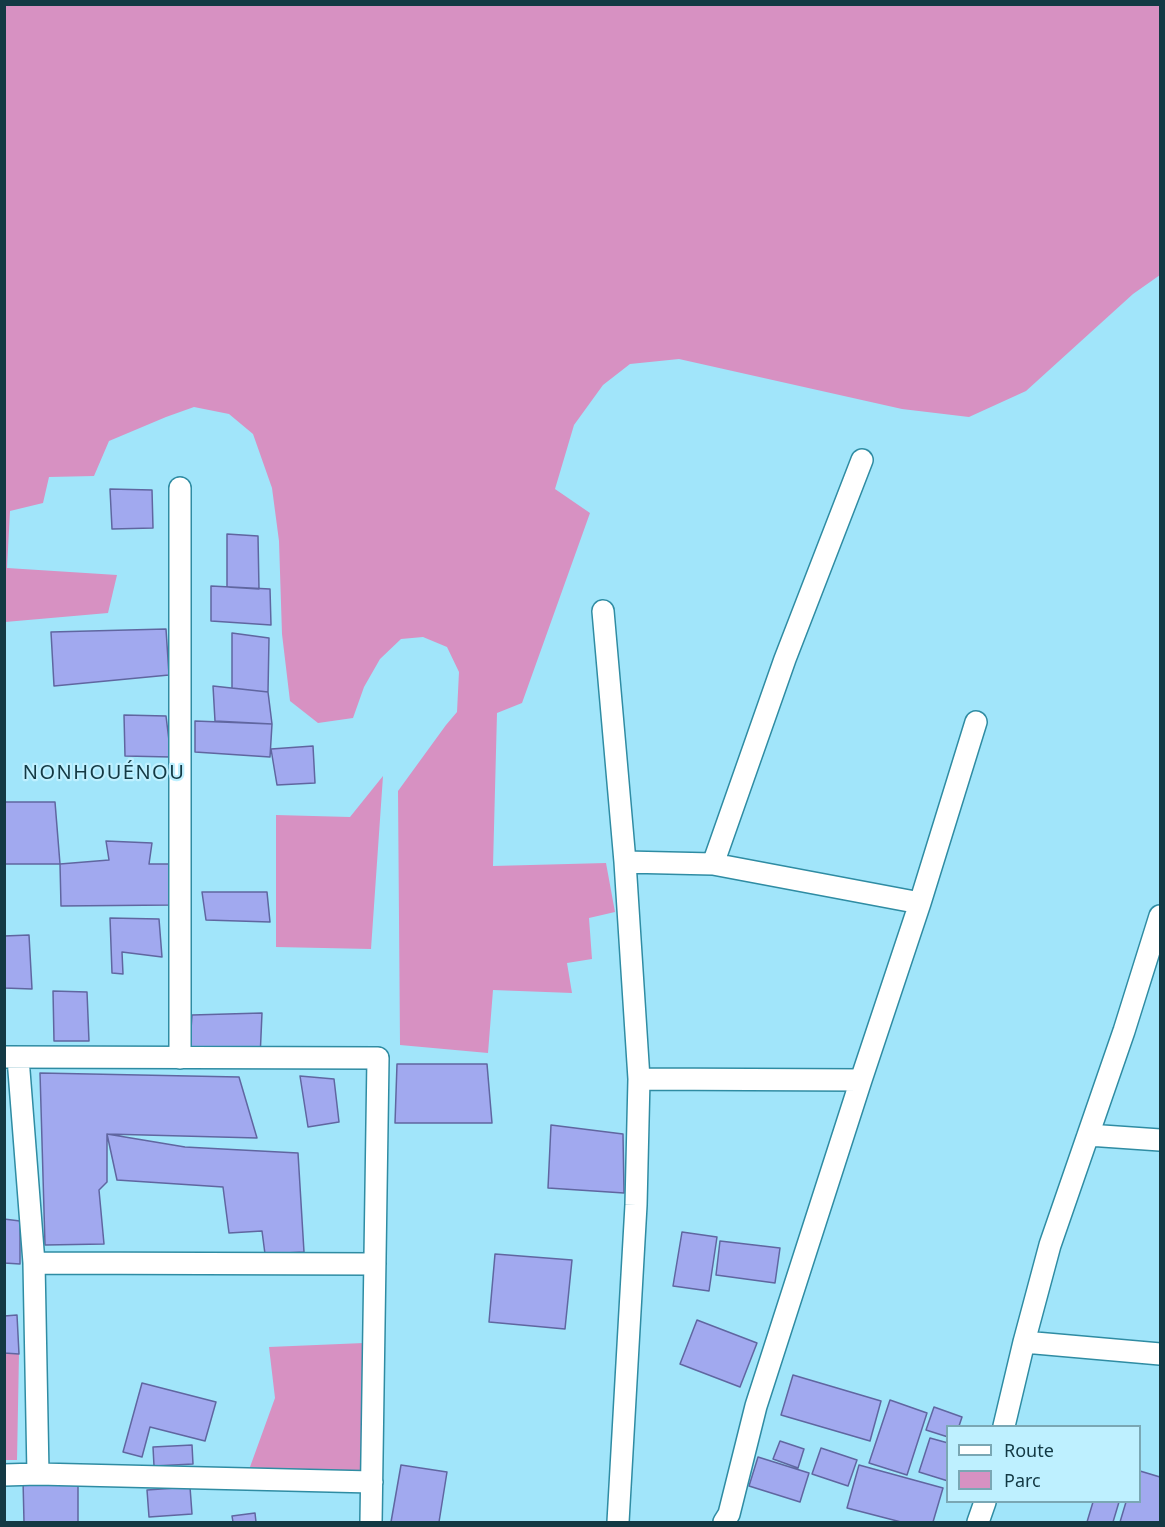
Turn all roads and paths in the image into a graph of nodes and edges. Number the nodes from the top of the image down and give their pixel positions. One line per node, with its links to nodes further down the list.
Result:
1 (862, 460): 6 (street)
2 (180, 488): 10 (street)
3 (603, 611): 5 (street)
4 (976, 722): 7 (street)
5 (625, 862): 6 (street); 11 (street)
6 (713, 864): 7 (street)
7 (920, 903): 12 (street)
8 (1161, 916): 13 (street)
9 (11, 1058): 10 (street); 15 (street)
10 (180, 1058): 16 (street)
11 (639, 1079): 12 (street); 25 (street)
12 (861, 1080): 26 (street)
13 (1088, 1135): 14 (street); 17 (street)
14 (1161, 1140)
15 (34, 1263): 16 (street); 20 (street)
16 (375, 1264): 22 (street)
17 (1023, 1342): 18 (street); 19 (street)
18 (1161, 1354)
19 (1004, 1425)
20 (38, 1474): 21 (street); 22 (street)
21 (4, 1475)
22 (372, 1482): 24 (street)
23 (985, 1503): 27 (street)
24 (371, 1522)
25 (618, 1522)
26 (724, 1522)
27 (978, 1522)

